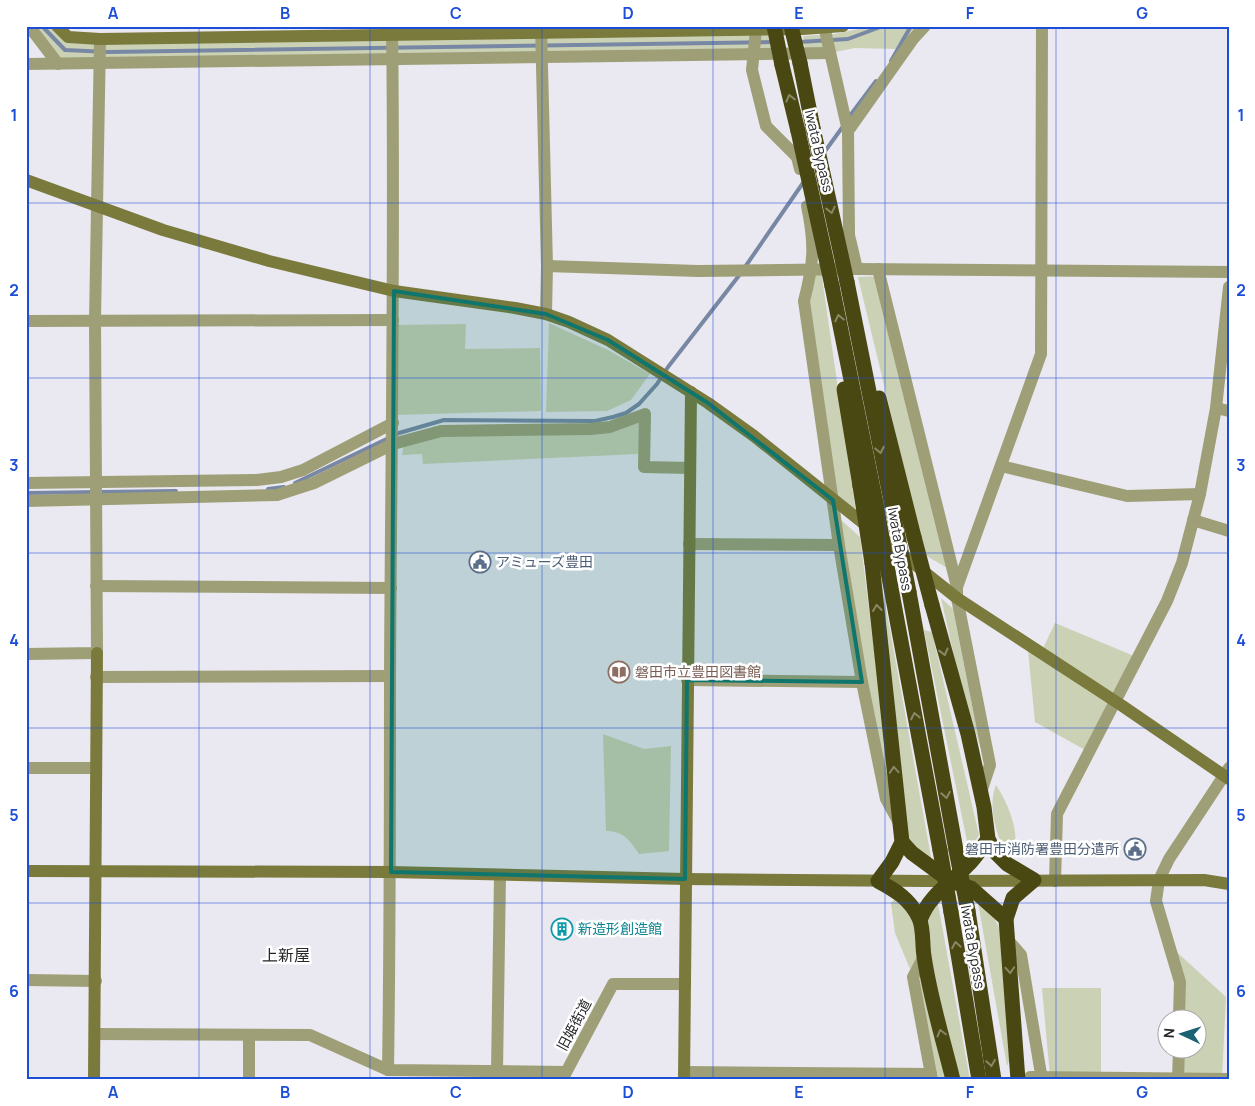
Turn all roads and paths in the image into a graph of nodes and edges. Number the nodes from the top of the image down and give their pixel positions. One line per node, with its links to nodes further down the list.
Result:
1 (57, 26): 12 (street)
2 (774, 26): 20 (highway, Iwata Bypass, one-way to 2, bridge)
3 (791, 26): 20 (highway, Iwata Bypass, bridge)
4 (843, 26): 8 (street)
5 (924, 26): 21 (street)
6 (1042, 26): 28 (street)
7 (31, 27): 18 (street)
8 (825, 27): 9 (street); 13 (street)
9 (749, 29): 10 (street); 14 (street)
10 (541, 30): 11 (street); 15 (street)
11 (392, 31): 12 (street); 16 (street)
12 (100, 39): 19 (street)
13 (830, 53): 14 (street); 21 (street)
14 (754, 54): 15 (street); 27 (street)
15 (542, 56): 16 (street); 24 (street)
16 (392, 59): 19 (street); 31 (street)
17 (26, 64): 18 (street)
18 (58, 64): 19 (street)
19 (100, 64): 23 (street)
20 (806, 129): 36 (highway, Iwata Bypass, one-way to 20, bridge); 37 (highway, Iwata Bypass, one-way to 37, bridge)
21 (848, 131): 25 (street)
22 (26, 180): 23 (street)
23 (98, 207): 31 (street); 33 (street)
24 (547, 266): 27 (street); 32 (street)
25 (857, 269): 26 (street); 27 (street)
26 (878, 270): 28 (street); 57 (street)
27 (812, 271): 48 (street)
28 (1041, 271): 29 (street); 43 (street)
29 (1229, 272)
30 (1229, 287): 39 (street)
31 (394, 291): 32 (street); 34 (street)
32 (546, 314): 38 (street)
33 (95, 320): 34 (street); 35 (street); 45 (street)
34 (393, 320): 41 (street)
35 (26, 321)
36 (844, 343): 69 (highway, one-way to 36, bridge); 105 (highway, Iwata Bypass, one-way to 36, bridge)
37 (860, 348): 68 (highway, one-way to 68, bridge); 106 (highway, Iwata Bypass, one-way to 106, bridge)
38 (691, 392): 44 (street); 48 (street)
39 (1216, 408): 40 (street); 47 (street)
40 (1229, 411)
41 (393, 423): 42 (street); 45 (street)
42 (393, 444): 44 (street); 50 (street); 56 (street)
43 (1001, 466): 47 (street); 57 (street)
44 (690, 468): 53 (street)
45 (96, 481): 46 (street); 50 (street)
46 (26, 483)
47 (1200, 494): 51 (street)
48 (833, 500): 54 (street); 57 (street)
49 (26, 501): 50 (street)
50 (98, 501): 55 (street)
51 (1193, 520): 52 (street); 64 (street)
52 (1229, 531)
53 (689, 544): 54 (street); 62 (street)
54 (839, 546): 63 (street)
55 (96, 586): 56 (street); 58 (street)
56 (391, 588): 60 (street)
57 (957, 593): 64 (street); 68 (street)
58 (97, 653): 59 (street); 61 (street)
59 (26, 654)
60 (390, 676): 61 (street); 74 (street)
61 (96, 677): 66 (street)
62 (687, 680): 63 (street); 76 (street)
63 (862, 682): 69 (street)
64 (1116, 702): 67 (street); 78 (street)
65 (26, 768): 66 (street)
66 (96, 768): 73 (street)
67 (1227, 774): 79 (street)
68 (981, 792): 70 (highway)
69 (898, 821): 71 (highway)
70 (988, 839): 77 (highway); 81 (highway)
71 (902, 842): 80 (highway); 81 (highway)
72 (26, 871): 73 (street)
73 (95, 871): 74 (street); 88 (street)
74 (391, 872): 75 (street); 95 (street)
75 (500, 875): 76 (street); 94 (street)
76 (685, 880): 80 (street); 89 (street)
77 (1034, 880): 78 (street); 81 (street); 83 (highway)
78 (1054, 880): 79 (street)
79 (1159, 880): 82 (street); 90 (street)
80 (878, 881): 81 (street); 84 (highway)
81 (950, 881): 83 (highway); 84 (highway)
82 (1229, 884)
83 (1006, 919): 85 (highway)
84 (920, 920): 86 (highway)
85 (1008, 940): 99 (highway, one-way to 99); 99 (street)
86 (924, 956): 98 (street); 104 (highway, one-way to 86)
87 (26, 980): 88 (street)
88 (96, 981): 91 (street)
89 (686, 984): 96 (street, 旧姫街道); 97 (street)
90 (1179, 1008)
91 (95, 1034): 92 (street); 102 (street)
92 (249, 1035): 95 (street); 103 (street)
93 (1179, 1058): 100 (street)
94 (497, 1071): 95 (street); 96 (street)
95 (390, 1073)
96 (564, 1076)
97 (684, 1076): 98 (street)
98 (932, 1077)
99 (1033, 1078): 100 (street)
100 (1178, 1078): 101 (street)
101 (1229, 1078)
102 (94, 1080)
103 (249, 1080)
104 (953, 1080)
105 (979, 1080)
106 (994, 1080)

